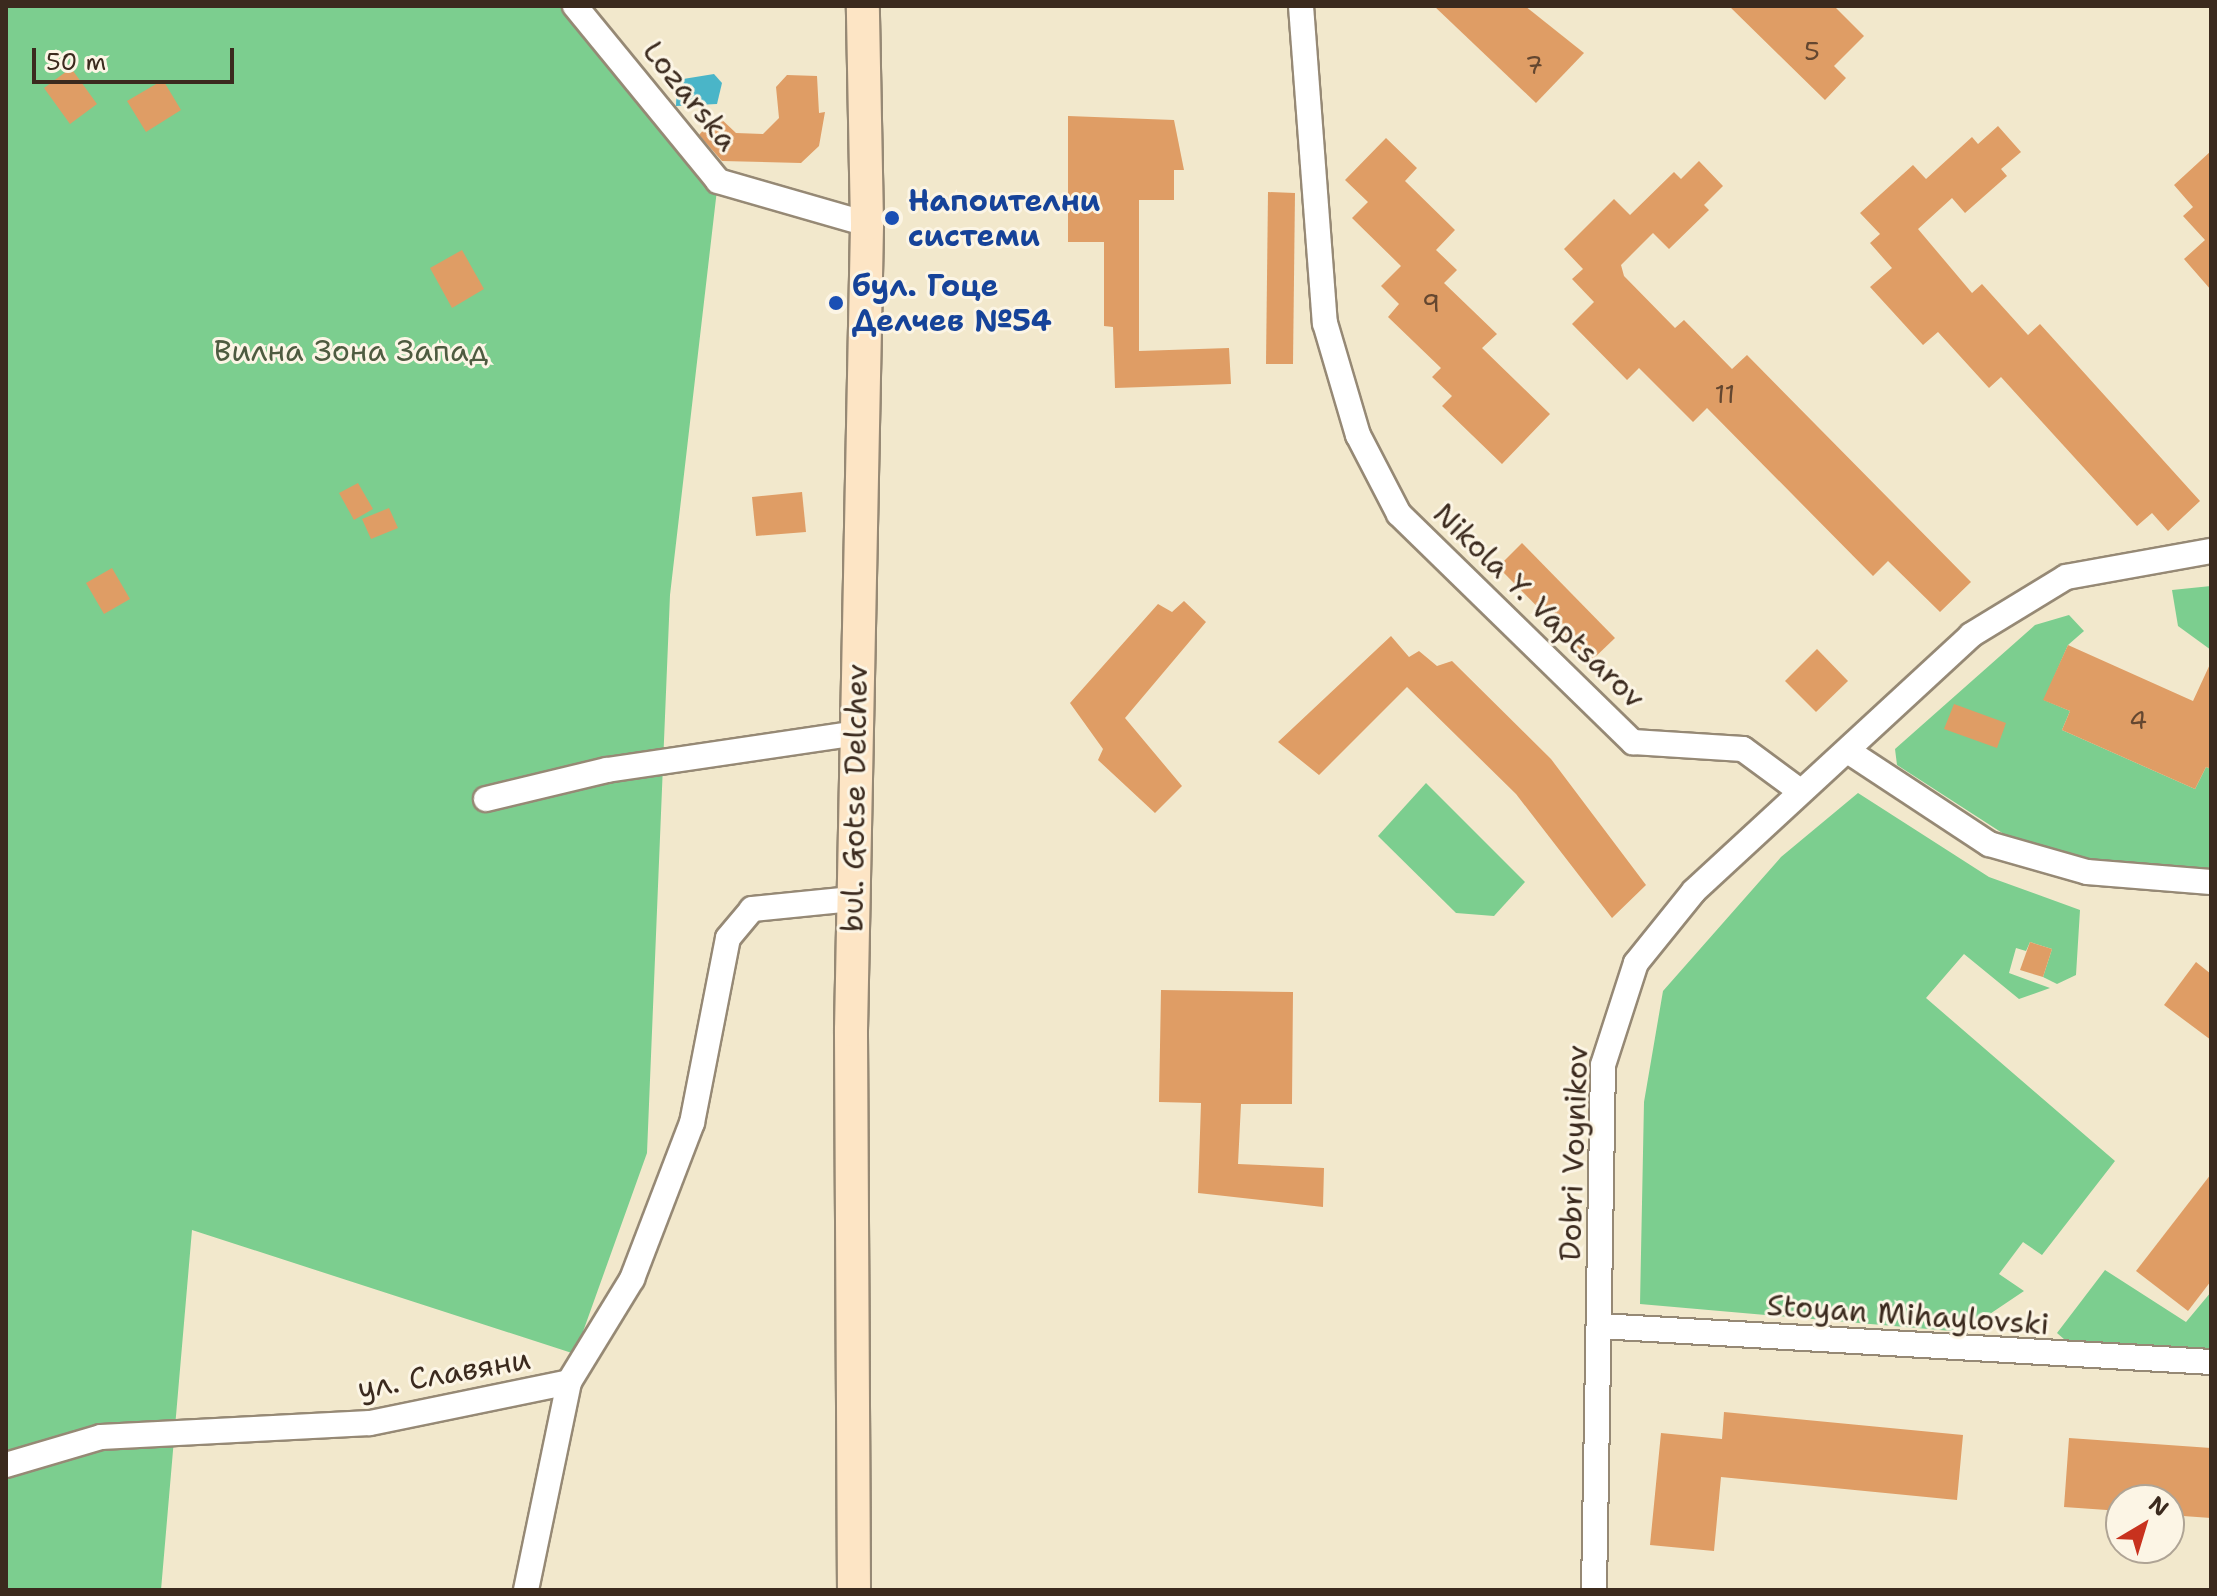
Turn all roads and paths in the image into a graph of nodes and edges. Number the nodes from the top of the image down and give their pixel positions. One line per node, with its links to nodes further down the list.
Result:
1 (575, 6): 4 (street, Lozarska)
2 (863, 6): 4 (main road, bul. Gotse Delchev)
3 (1301, 6): 8 (street, Nikola Y. Vaptsarov)
4 (867, 224): 6 (main road, bul. Gotse Delchev)
5 (2211, 551): 7 (street)
6 (858, 733): 9 (street); 11 (main road, bul. Gotse Delchev)
7 (1848, 751): 8 (street); 10 (street)
8 (1800, 791): 12 (street, Dobri Voynikov)
9 (486, 799)
10 (2211, 882)
11 (853, 899): 14 (street, ул. Славяни); 17 (main road, bul. Gotse Delchev)
12 (1600, 1326): 13 (street, Stoyan Mihaylovski); 18 (street, Dobri Voynikov)
13 (2211, 1362)
14 (569, 1382): 15 (street, ул. Славяни); 16 (street)
15 (6, 1465)
16 (526, 1590)
17 (854, 1590)
18 (1594, 1590)

